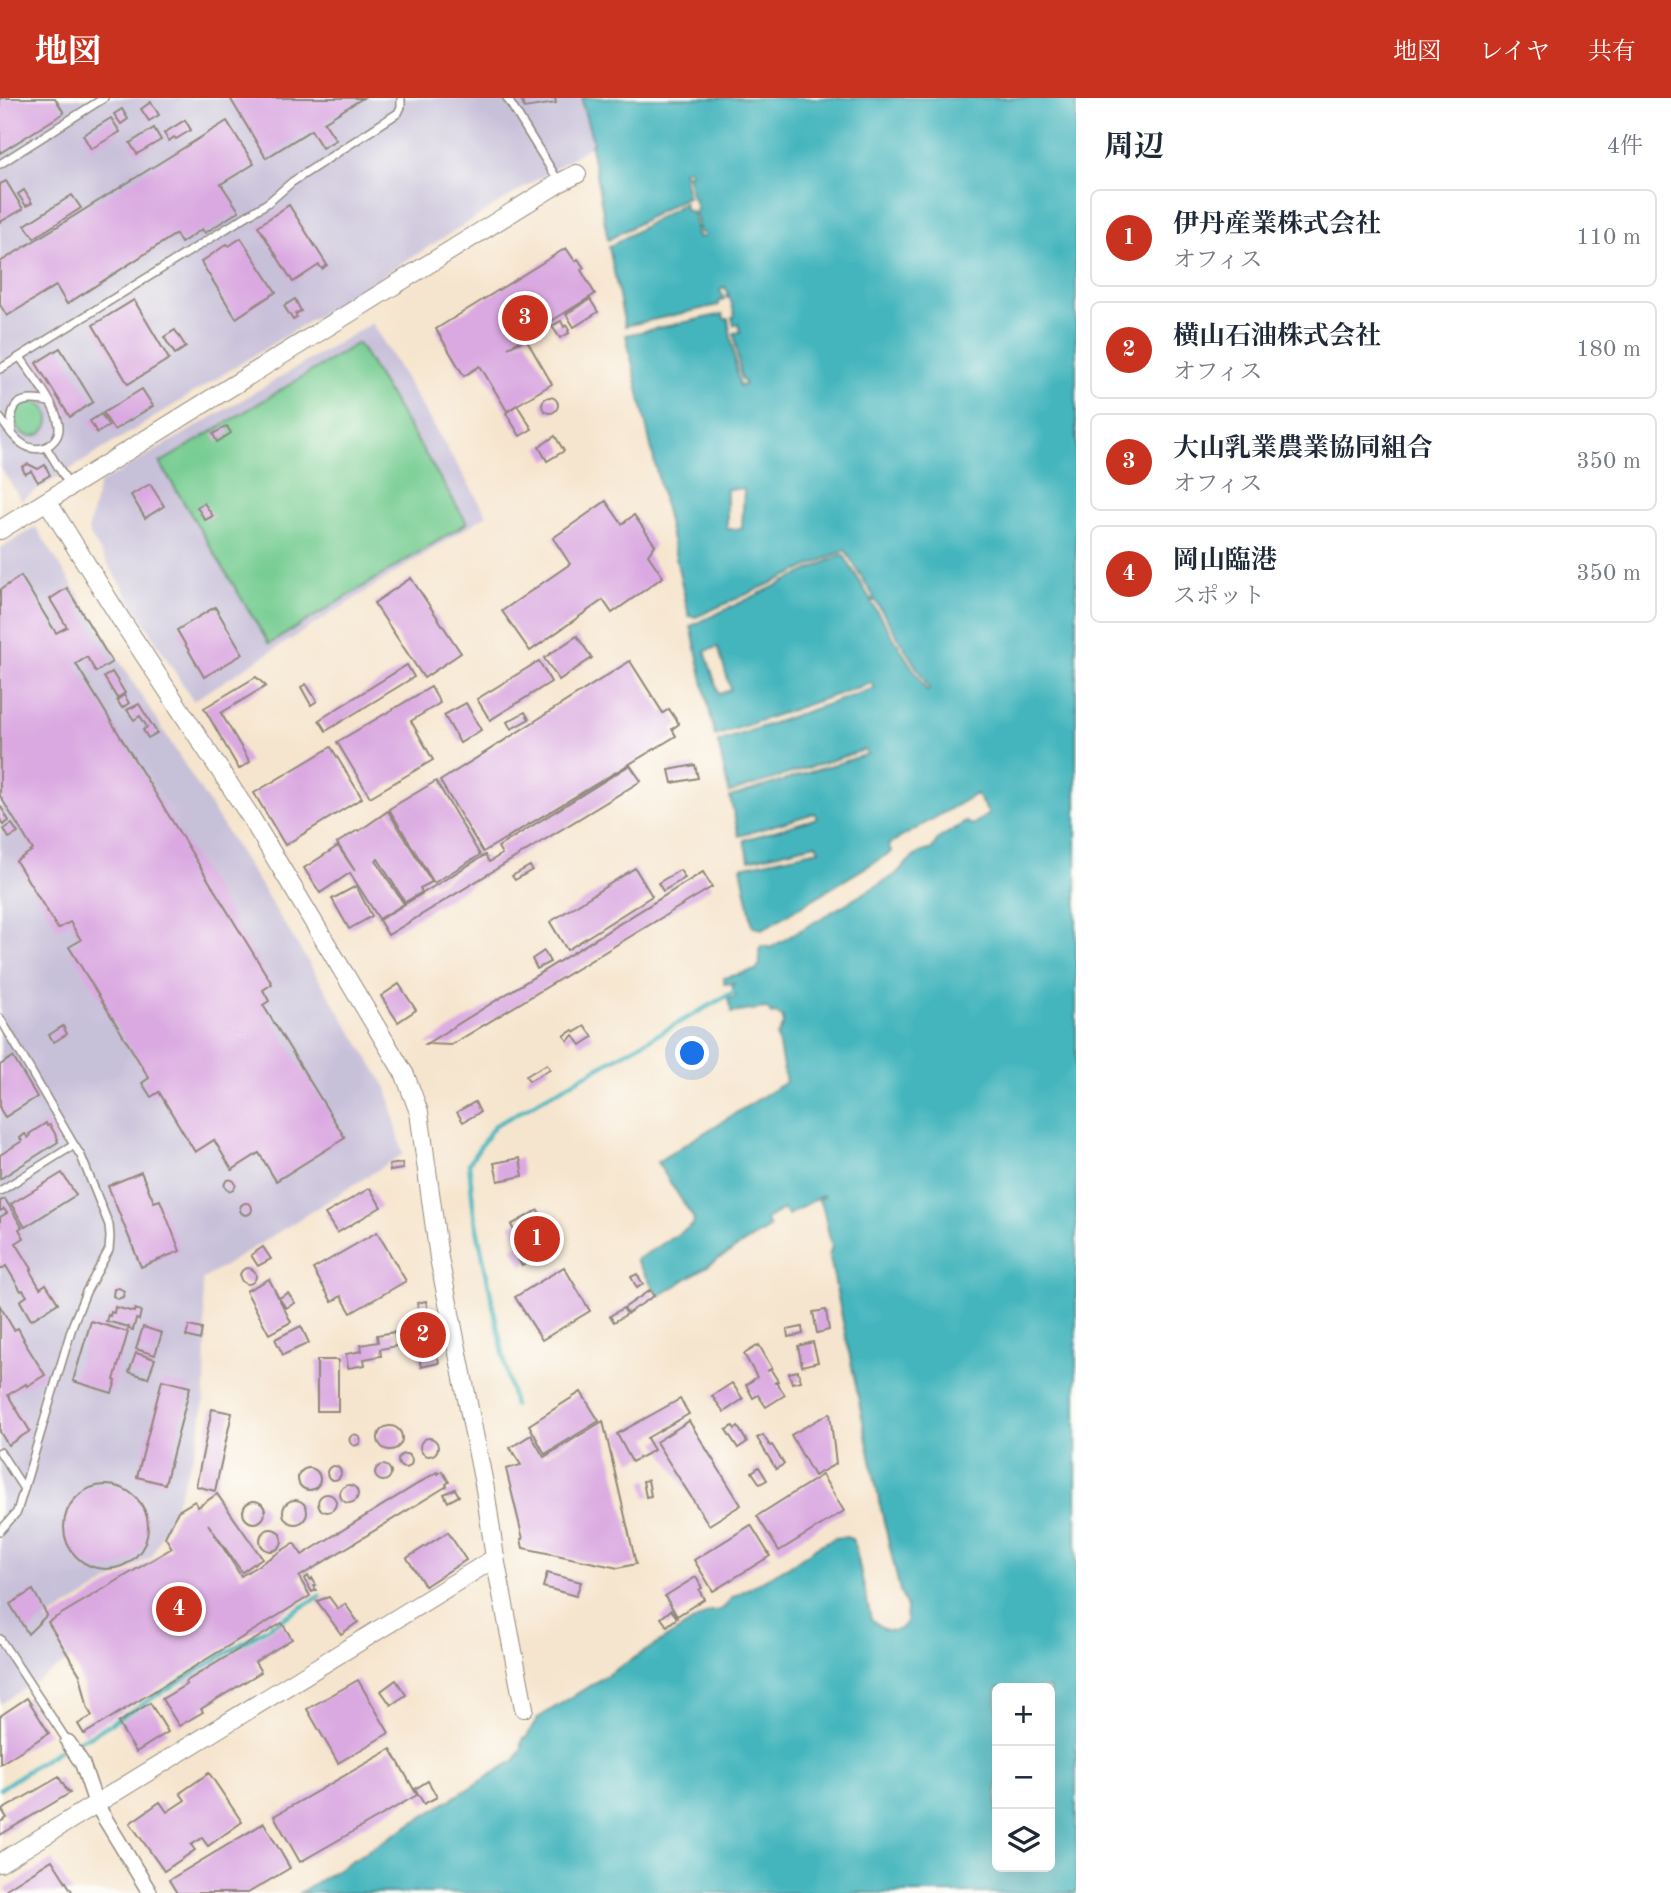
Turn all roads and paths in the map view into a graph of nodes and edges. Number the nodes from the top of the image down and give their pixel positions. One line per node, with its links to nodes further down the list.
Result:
1 (104, 98): 4 (lane)
2 (401, 98): 7 (lane)
3 (507, 98): 6 (lane)
4 (0, 164)
5 (577, 174): 6 (street)
6 (559, 183): 13 (street)
7 (20, 357): 8 (lane); 9 (lane)
8 (0, 369)
9 (49, 402): 11 (lane); 12 (lane)
10 (0, 418): 11 (lane)
11 (12, 435): 12 (lane)
12 (46, 447): 13 (lane)
13 (70, 486): 14 (street)
14 (47, 501): 15 (street); 22 (street)
15 (1, 526)
16 (0, 1018): 17 (lane)
17 (74, 1145): 18 (lane); 20 (lane)
18 (0, 1191)
19 (0, 1452): 20 (lane)
20 (24, 1489): 21 (lane)
21 (0, 1531)
22 (495, 1558): 24 (street); 26 (street)
23 (0, 1639): 25 (lane)
24 (524, 1708)
25 (71, 1746): 26 (street)
26 (96, 1804): 27 (street); 28 (street)
27 (0, 1863)
28 (150, 1893)

